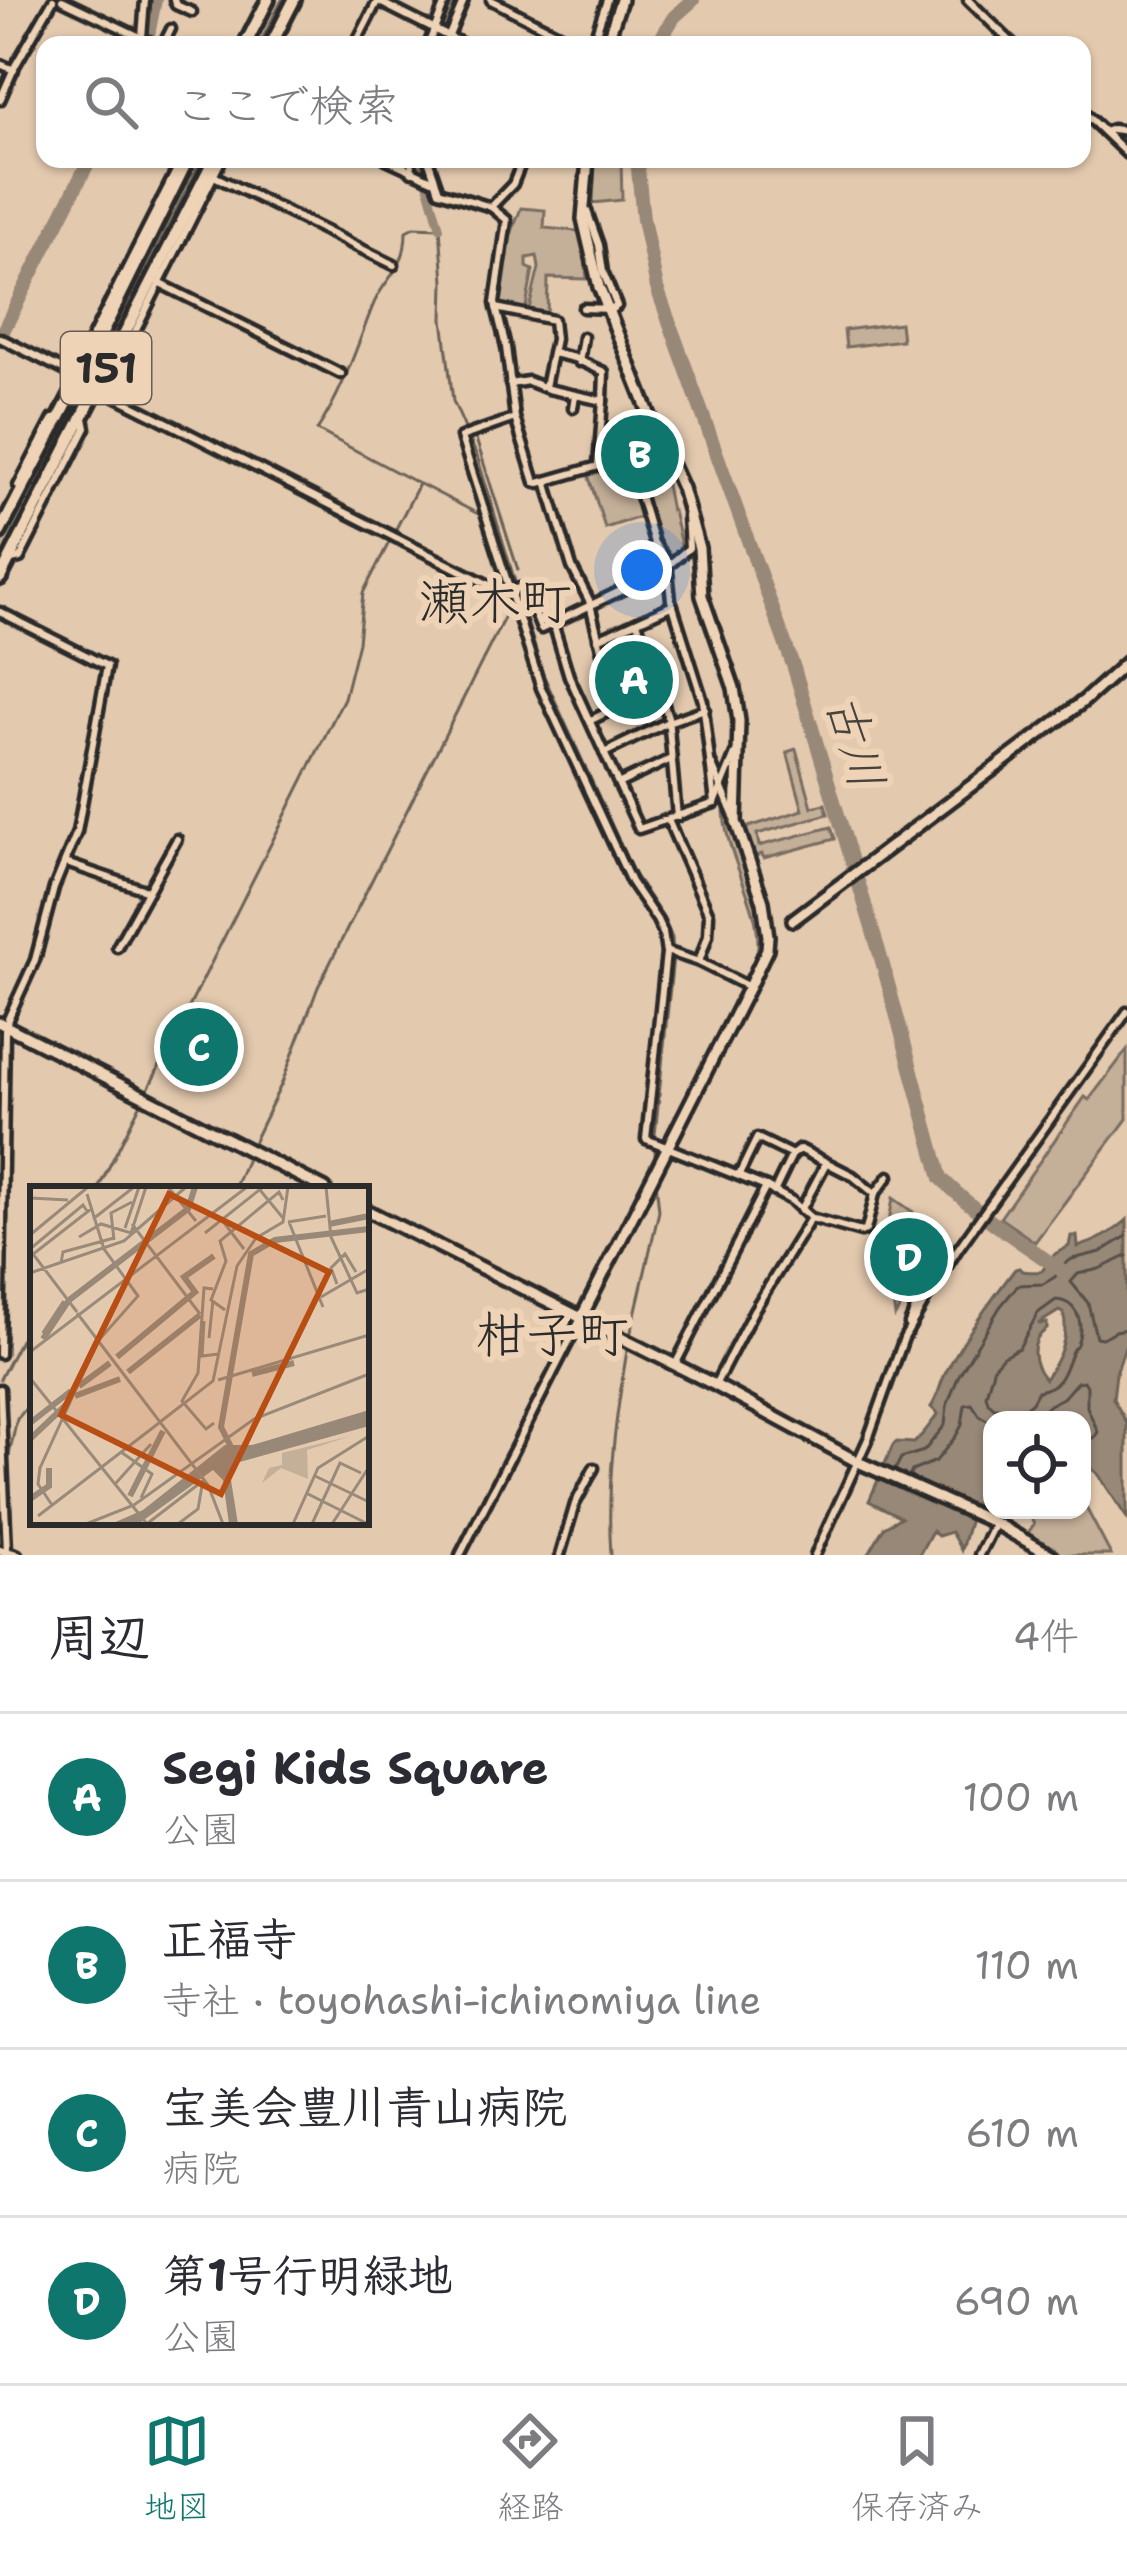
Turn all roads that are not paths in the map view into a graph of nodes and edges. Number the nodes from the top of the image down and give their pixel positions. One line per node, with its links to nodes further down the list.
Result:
1 (52, 0): 31 (street)
2 (62, 0): 17 (street)
3 (145, 0): 18 (street)
4 (175, 0): 14 (street)
5 (268, 0): 20 (highway)
6 (294, 0): 21 (highway)
7 (446, 0): 16 (street)
8 (464, 0): 25 (street)
9 (491, 0): 26 (street)
10 (606, 0): 27 (street)
11 (621, 0): 28 (main road)
12 (968, 0): 29 (street)
13 (378, 1): 16 (street); 22 (street)
14 (192, 12)
15 (171, 29): 19 (street)
16 (435, 31): 23 (street); 24 (street)
17 (138, 36)
18 (150, 36)
19 (160, 36)
20 (249, 36)
21 (276, 36)
22 (360, 36)
23 (432, 36)
24 (442, 36)
25 (449, 36)
26 (562, 36)
27 (595, 36)
28 (609, 36)
29 (1005, 36)
30 (0, 64): 31 (street)
31 (14, 70): 32 (street)
32 (0, 100)
33 (1091, 120): 35 (street)
34 (1127, 130): 35 (street)
35 (1104, 132): 36 (street)
36 (1127, 154)
37 (181, 168): 60 (highway, 151)
38 (213, 168): 56 (highway, 151)
39 (215, 168): 46 (street)
40 (405, 168): 45 (street)
41 (414, 168): 45 (street)
42 (430, 168): 47 (street)
43 (519, 168): 48 (street)
44 (587, 168): 51 (main road)
45 (415, 173): 47 (street)
46 (213, 176): 49 (street); 50 (street)
47 (432, 181): 48 (street)
48 (491, 207): 52 (street)
49 (394, 265)
50 (159, 283): 56 (street); 59 (street)
51 (608, 307): 53 (street); 71 (main road)
52 (496, 308): 57 (street); 61 (street)
53 (583, 308)
54 (583, 337): 58 (street)
55 (1, 339): 60 (street)
56 (117, 347): 62 (highway, 151)
57 (553, 353): 58 (street); 63 (street)
58 (579, 362): 65 (street)
59 (341, 374)
60 (79, 378): 62 (street); 67 (highway, 151)
61 (510, 384): 63 (street); 68 (street)
62 (97, 387): 75 (highway, 151); 76 (street)
63 (545, 388): 64 (street)
64 (575, 395): 65 (street); 66 (street)
65 (604, 401): 69 (street)
66 (573, 408)
67 (60, 418): 72 (street); 73 (highway, 151)
68 (514, 418): 70 (street); 76 (street)
69 (598, 465): 70 (street); 74 (street)
70 (546, 482): 77 (street)
71 (687, 512): 74 (street); 91 (main road)
72 (0, 521)
73 (0, 532)
74 (668, 566): 77 (street); 78 (street)
75 (0, 578)
76 (514, 594): 81 (street); 105 (street)
77 (590, 605): 81 (street); 82 (street)
78 (673, 605): 80 (street); 88 (street)
79 (0, 612): 101 (street)
80 (637, 622): 82 (street); 83 (street)
81 (553, 623): 89 (street)
82 (598, 640): 85 (street)
83 (647, 655): 85 (street); 86 (street)
84 (1127, 662): 103 (main road)
85 (610, 673): 87 (street)
86 (658, 688): 87 (street); 90 (street)
87 (624, 704): 89 (street)
88 (705, 709): 90 (street); 94 (street)
89 (590, 720): 92 (street)
90 (668, 722): 92 (street); 93 (street)
91 (736, 750): 96 (street); 99 (main road)
92 (604, 753): 95 (street)
93 (671, 758): 95 (street); 98 (street)
94 (710, 760): 96 (street); 97 (street)
95 (618, 783): 98 (street)
96 (722, 786): 97 (street); 99 (street)
97 (715, 803): 98 (street)
98 (672, 819): 106 (street)
99 (736, 822): 107 (main road)
100 (177, 839): 102 (street)
101 (66, 863): 102 (street); 109 (street)
102 (148, 892): 104 (street)
103 (793, 920)
104 (116, 947)
105 (670, 951): 106 (street); 110 (street)
106 (699, 962): 107 (street)
107 (749, 987): 110 (main road)
108 (1127, 1012): 123 (street)
109 (3, 1024): 115 (main road); 124 (street)
110 (663, 1146): 113 (street); 122 (main road)
111 (792, 1155): 112 (street); 113 (street); 116 (street)
112 (826, 1163): 117 (street); 118 (street)
113 (739, 1175): 116 (street)
114 (889, 1177): 117 (street)
115 (320, 1186)
116 (770, 1189): 118 (street); 125 (street)
117 (875, 1194): 120 (street)
118 (801, 1210): 120 (street)
119 (369, 1212): 122 (main road)
120 (811, 1218): 126 (street)
121 (942, 1244): 123 (street)
122 (581, 1318): 125 (main road); 133 (street)
123 (908, 1331): 128 (street)
124 (0, 1354)
125 (674, 1365): 126 (main road)
126 (715, 1385): 128 (main road)
127 (0, 1389): 130 (street)
128 (858, 1462): 131 (main road); 135 (street)
129 (594, 1468): 134 (street)
130 (3, 1473): 132 (street)
131 (995, 1523): 136 (street); 137 (main road)
132 (8, 1553)
133 (460, 1555)
134 (560, 1555)
135 (815, 1555)
136 (979, 1555)
137 (1051, 1555)

